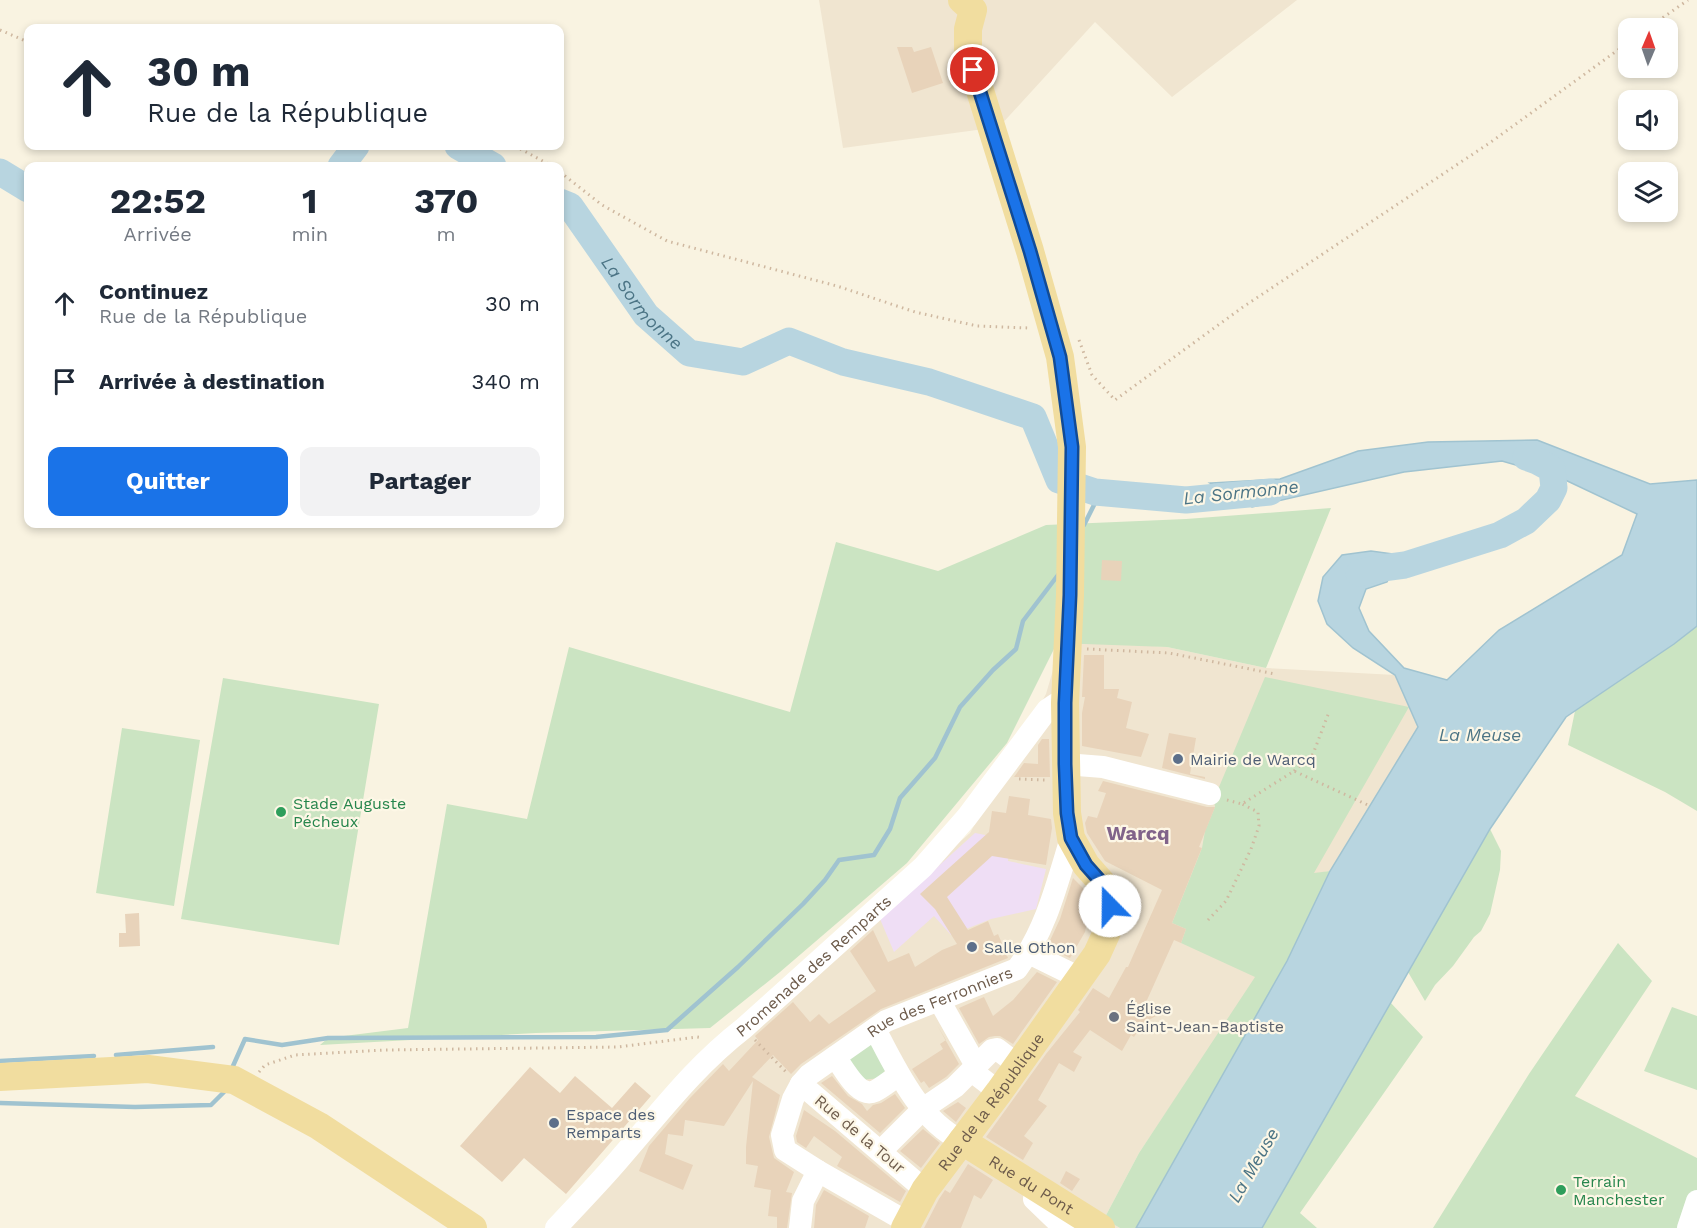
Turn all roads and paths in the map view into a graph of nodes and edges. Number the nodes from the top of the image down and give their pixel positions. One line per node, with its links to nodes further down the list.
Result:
1 (1688, 0): 3 (path)
2 (971, 3): 10 (main road)
3 (1662, 18)
4 (0, 30): 5 (path)
5 (24, 40)
6 (1618, 50): 10 (path)
7 (522, 150): 8 (path)
8 (545, 162)
9 (564, 175): 10 (path)
10 (1051, 326): 11 (main road)
11 (1068, 648): 12 (path); 13 (main road)
12 (1275, 674)
13 (1065, 703): 16 (street, Promenade des Remparts); 17 (main road)
14 (1329, 712): 15 (path)
15 (1294, 771): 19 (path); 20 (path)
16 (1003, 772): 17 (path); 26 (street, Promenade des Remparts)
17 (1065, 772): 18 (street); 21 (main road)
18 (1210, 794): 19 (path)
19 (1242, 804): 22 (path)
20 (1370, 806)
21 (1071, 838): 23 (street, Rue des Ferronniers); 24 (main road, Rue de la République)
22 (1208, 920)
23 (1029, 953): 24 (street); 25 (street, Rue des Ferronniers)
24 (1080, 978): 30 (main road, Rue de la République)
25 (939, 1000): 27 (street, Rue des Ferronniers); 31 (street)
26 (744, 1028): 28 (street, Promenade des Remparts); 34 (path)
27 (875, 1029): 29 (street, Rue des Ferronniers); 32 (street)
28 (724, 1043): 35 (path); 46 (street, Promenade des Remparts)
29 (835, 1057): 32 (street); 34 (street, Rue des Ferronniers)
30 (1018, 1065): 31 (street); 36 (main road, Rue de la République)
31 (975, 1068): 36 (street); 37 (street)
32 (899, 1075): 37 (street)
33 (0, 1077): 35 (main road)
34 (803, 1081): 39 (street, Rue de la Tour); 40 (street)
35 (247, 1087): 45 (main road)
36 (999, 1092): 38 (main road, Rue de la République)
37 (924, 1108): 38 (street); 39 (street)
38 (962, 1141): 41 (main road, Rue du Pont); 42 (main road, Rue de la République)
39 (880, 1151): 42 (street, Rue de la Tour)
40 (818, 1171): 44 (street); 47 (street)
41 (1036, 1187): 48 (street); 49 (main road, Rue du Pont)
42 (925, 1190): 44 (main road, Rue de la République)
43 (1697, 1201): 50 (street)
44 (906, 1225)
45 (473, 1228)
46 (556, 1228)
47 (800, 1228)
48 (1064, 1228)
49 (1101, 1228)
50 (1688, 1228)

